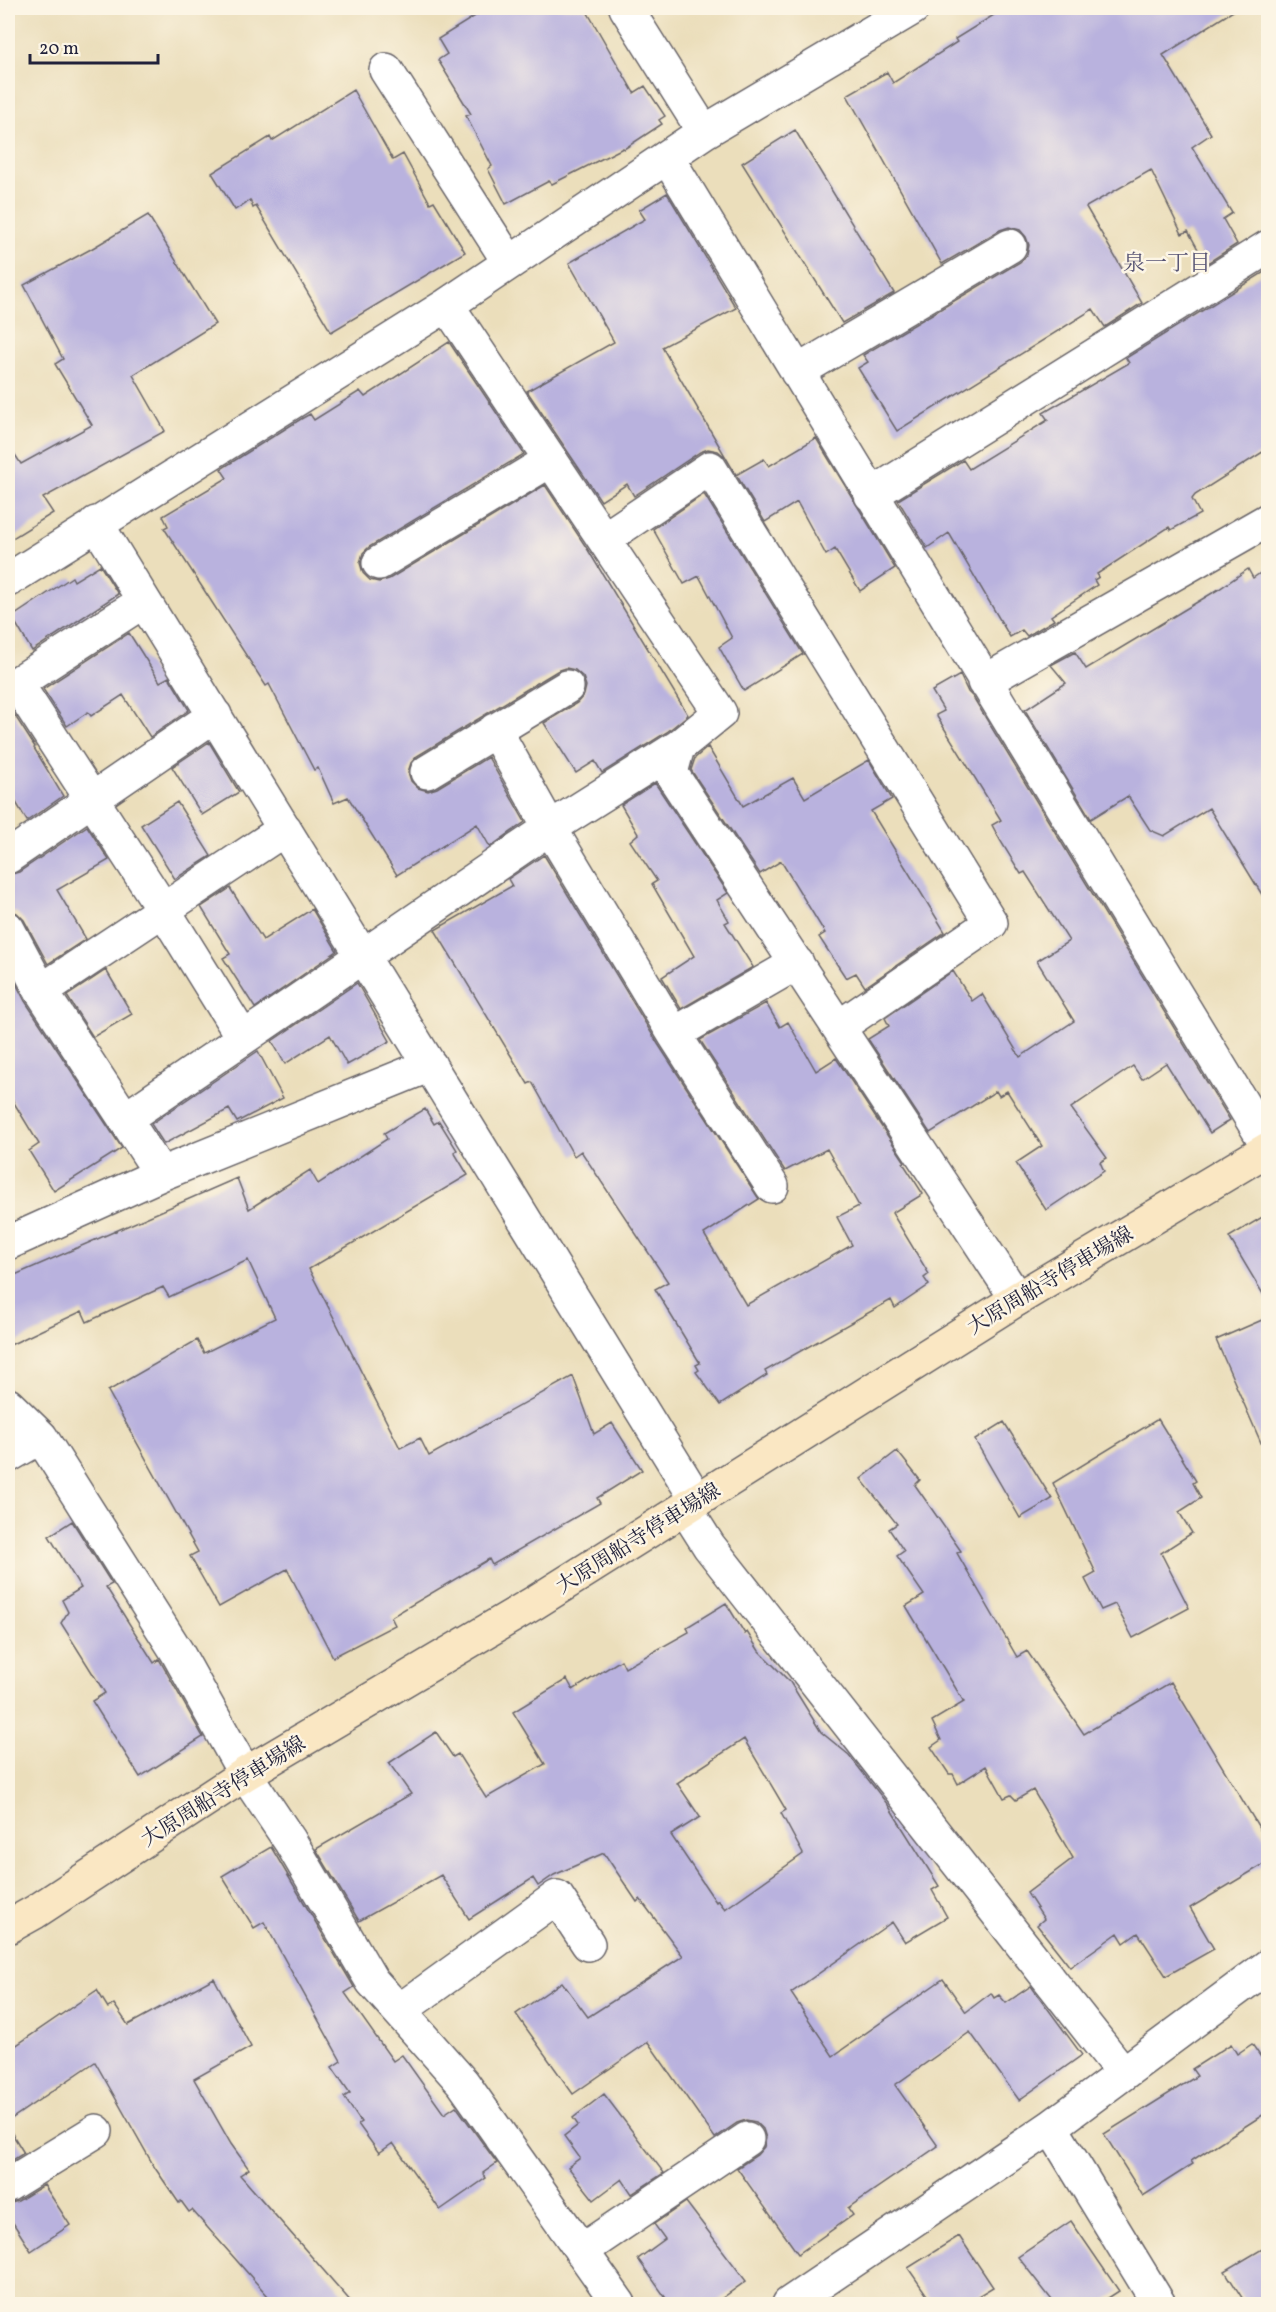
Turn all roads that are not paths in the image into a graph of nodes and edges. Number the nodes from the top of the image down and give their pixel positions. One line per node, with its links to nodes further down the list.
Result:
1 (626, 8): 4 (street)
2 (913, 8): 4 (street)
3 (386, 70): 8 (street)
4 (704, 132): 5 (street)
5 (667, 157): 8 (street); 10 (street)
6 (1010, 246): 10 (street)
7 (1269, 247): 12 (street)
8 (509, 262): 9 (street)
9 (447, 304): 11 (street); 14 (street)
10 (797, 372): 12 (street)
11 (551, 460): 15 (street); 16 (street)
12 (871, 495): 19 (street)
13 (1269, 520): 19 (street)
14 (96, 523): 17 (street); 18 (street)
15 (604, 539): 24 (street); 35 (street)
16 (379, 562)
17 (8, 579)
18 (144, 601): 20 (street); 22 (street)
19 (984, 682): 40 (street)
20 (12, 687): 26 (street)
21 (567, 687): 23 (street)
22 (215, 715): 26 (street); 28 (street)
23 (495, 730): 25 (street); 27 (street)
24 (678, 747): 27 (street); 33 (street)
25 (427, 772)
26 (92, 799): 29 (street); 30 (street)
27 (550, 828): 32 (street); 36 (street)
28 (285, 829): 30 (street); 32 (street)
29 (8, 856)
30 (163, 909): 34 (street); 37 (street)
31 (8, 929): 34 (street)
32 (364, 956): 37 (street); 38 (street)
33 (797, 963): 35 (street); 36 (street)
34 (41, 991): 39 (street)
35 (838, 1027): 44 (street)
36 (674, 1034): 42 (street)
37 (243, 1038): 39 (street)
38 (430, 1065): 41 (street); 48 (street)
39 (125, 1119): 41 (street)
40 (1269, 1147): 44 (main road, 大原周船寺停車場線)
41 (161, 1174): 43 (street)
42 (772, 1186)
43 (8, 1243)
44 (1017, 1299): 48 (main road, 大原周船寺停車場線)
45 (8, 1405): 46 (street)
46 (41, 1437): 47 (street); 49 (street)
47 (8, 1456)
48 (691, 1504): 49 (main road, 大原周船寺停車場線); 54 (street)
49 (245, 1774): 50 (main road, 大原周船寺停車場線); 53 (street)
50 (8, 1927)
51 (588, 1944): 53 (street)
52 (1269, 1966): 54 (street)
53 (399, 2012): 59 (street)
54 (1123, 2073): 55 (street)
55 (1051, 2127): 61 (street); 62 (street)
56 (96, 2131): 58 (street)
57 (747, 2139): 59 (street)
58 (8, 2185)
59 (581, 2251): 60 (street)
60 (619, 2304)
61 (789, 2304)
62 (1159, 2304)

